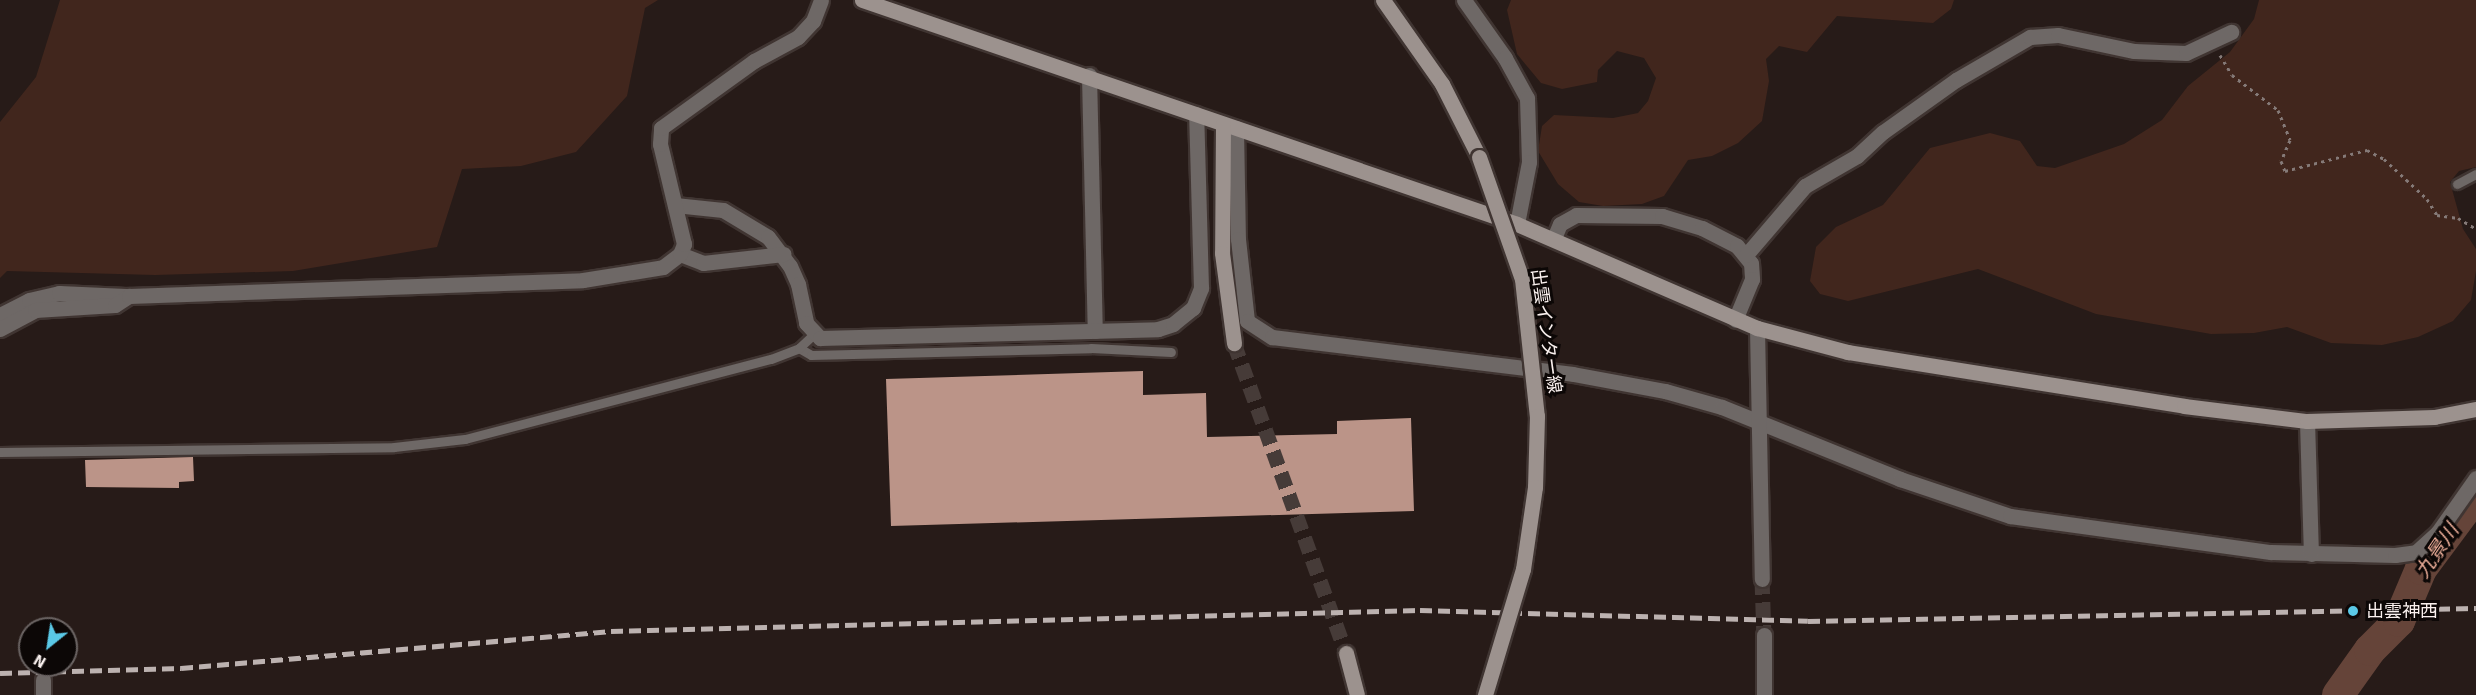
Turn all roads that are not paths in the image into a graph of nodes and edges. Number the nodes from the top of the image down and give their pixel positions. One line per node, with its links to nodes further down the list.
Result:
1 (821, 0): 11 (street)
2 (862, 0): 6 (street)
3 (1383, 0): 37 (street, 出雲インター線, bridge)
4 (1464, 0): 12 (street)
5 (2231, 32): 16 (street)
6 (1089, 75): 7 (street); 22 (street)
7 (1196, 114): 8 (street); 22 (street)
8 (1229, 126): 12 (street); 24 (street); 28 (street)
9 (2476, 174): 10 (lane)
10 (2457, 184)
11 (675, 204): 14 (street); 15 (street)
12 (1517, 224): 13 (street)
13 (1554, 238): 16 (street); 19 (street)
14 (680, 254): 15 (street); 17 (street)
15 (783, 255): 23 (street)
16 (1746, 255): 19 (street)
17 (129, 296): 18 (street); 21 (street)
18 (0, 315)
19 (1735, 320): 20 (street)
20 (1757, 328): 28 (street); 29 (street)
21 (0, 329)
22 (1095, 331): 23 (street)
23 (813, 335): 25 (lane)
24 (1234, 343)
25 (799, 348): 26 (lane); 30 (lane)
26 (1171, 352)
27 (2476, 409): 29 (street)
28 (1759, 422): 32 (street); 33 (street)
29 (2307, 422): 32 (street)
30 (0, 452)
31 (2476, 478): 32 (street)
32 (2311, 554)
33 (1762, 579)
34 (1764, 635): 38 (street)
35 (1346, 653): 36 (street)
36 (1357, 695)
37 (1485, 695)
38 (1764, 695)

